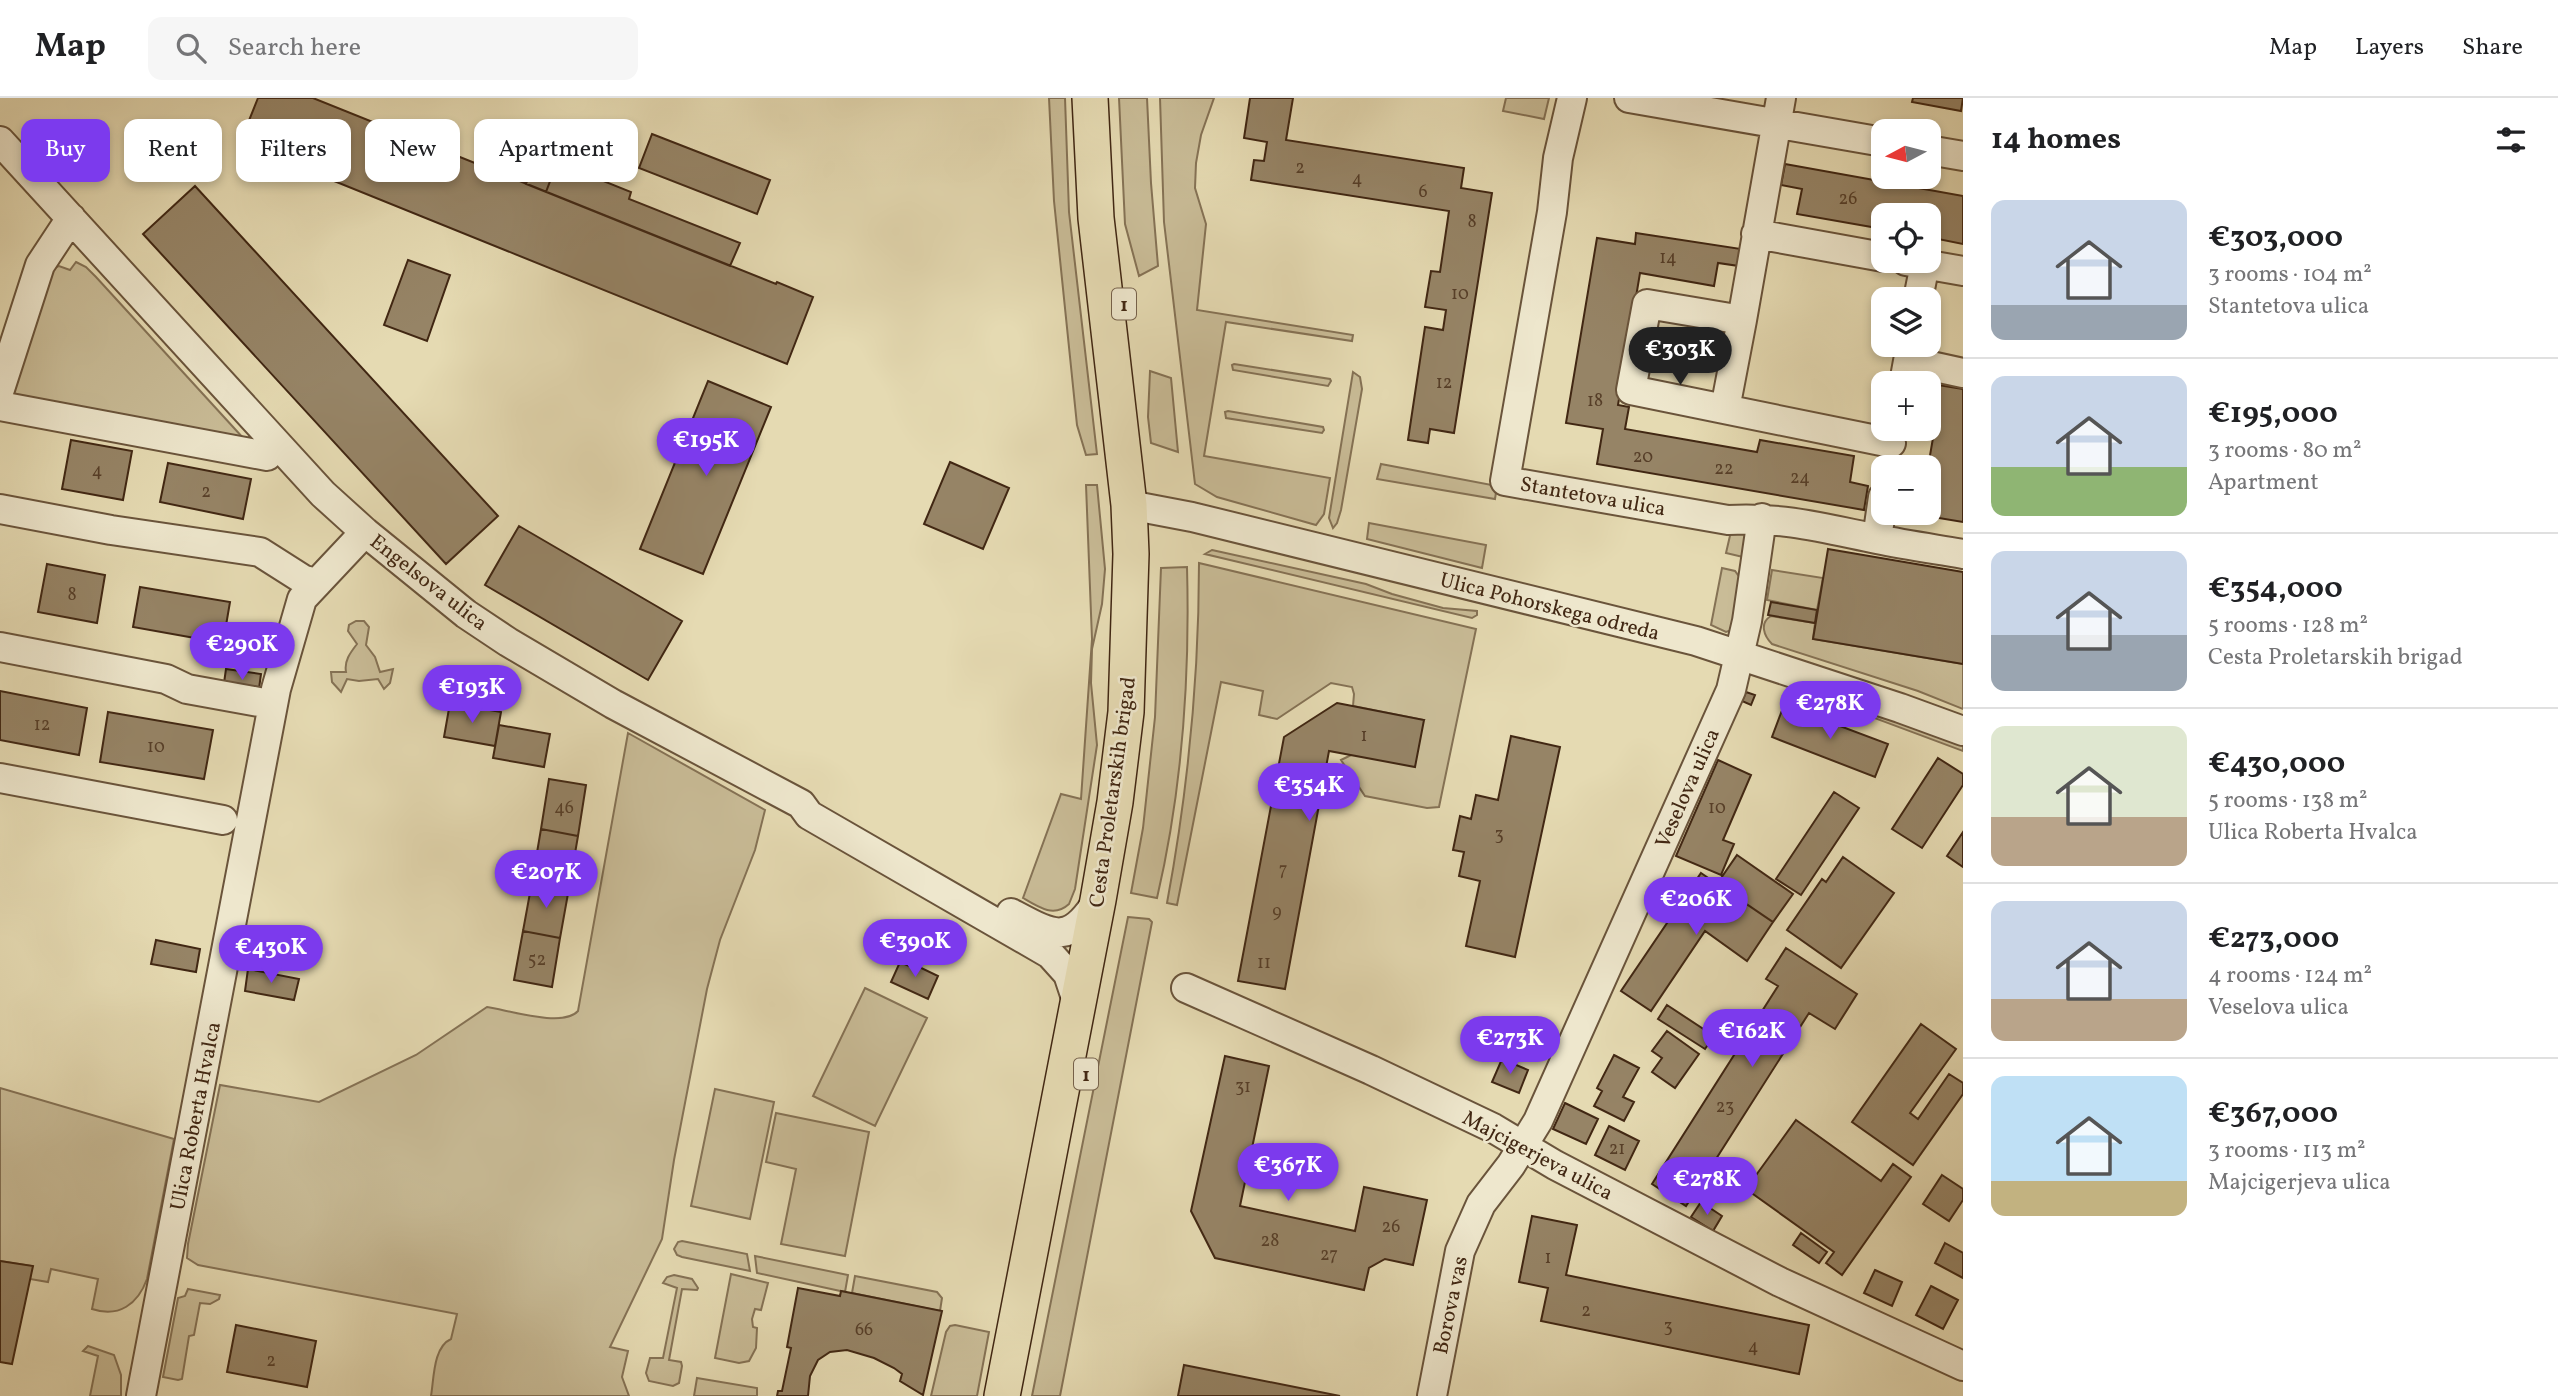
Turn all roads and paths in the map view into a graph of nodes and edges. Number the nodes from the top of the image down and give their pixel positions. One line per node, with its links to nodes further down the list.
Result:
1 (1090, 98): 23 (main road, Cesta Proletarskih brigad / 1)
2 (1110, 98): 23 (main road, Cesta Proletarskih brigad / 1)
3 (1572, 98): 25 (street, Stantetova ulica)
4 (1629, 98): 5 (street)
5 (1778, 111): 6 (street); 11 (street)
6 (1871, 138)
7 (0, 141): 10 (street, Engelsova ulica)
8 (1941, 152): 9 (street)
9 (1963, 156)
10 (71, 218): 18 (street); 27 (street, Engelsova ulica)
11 (1756, 234): 12 (street); 15 (street)
12 (1871, 255)
13 (1941, 267): 14 (street)
14 (1963, 271)
15 (1742, 320): 20 (street); 20 (street)
16 (1908, 363): 17 (street)
17 (1963, 373)
18 (0, 389)
19 (0, 406): 22 (street)
20 (1725, 409): 21 (street)
21 (1891, 446)
22 (267, 456)
23 (1138, 507): 32 (street, Ulica Pohorskega odreda); 38 (main road, Cesta Proletarskih brigad / 1); 45 (main road, Cesta Proletarskih brigad / 1)
24 (0, 509): 30 (street)
25 (1762, 518): 28 (street, Stantetova ulica); 32 (street)
26 (1879, 525): 28 (street)
27 (365, 531): 30 (street, Ulica Roberta Hvalca); 36 (street, Engelsova ulica)
28 (1877, 539): 29 (street, Stantetova ulica)
29 (1963, 554)
30 (317, 583): 43 (street, Ulica Roberta Hvalca)
31 (0, 647): 33 (street)
32 (1739, 655): 34 (street, Ulica Pohorskega odreda); 41 (street, Veselova ulica)
33 (258, 702)
34 (1963, 731)
35 (0, 778): 37 (street)
36 (801, 804): 38 (street); 40 (street, Engelsova ulica)
37 (223, 820)
38 (1098, 900): 40 (main road, Cesta Proletarskih brigad / 1)
39 (1186, 988): 41 (street, Majcigerjeva ulica)
40 (1078, 1004): 44 (main road, Cesta Proletarskih brigad / 1)
41 (1523, 1147): 42 (street, Majcigerjeva ulica); 46 (street, Borova vas)
42 (1963, 1366)
43 (141, 1396)
44 (1002, 1396)
45 (1023, 1396)
46 (1432, 1396)

